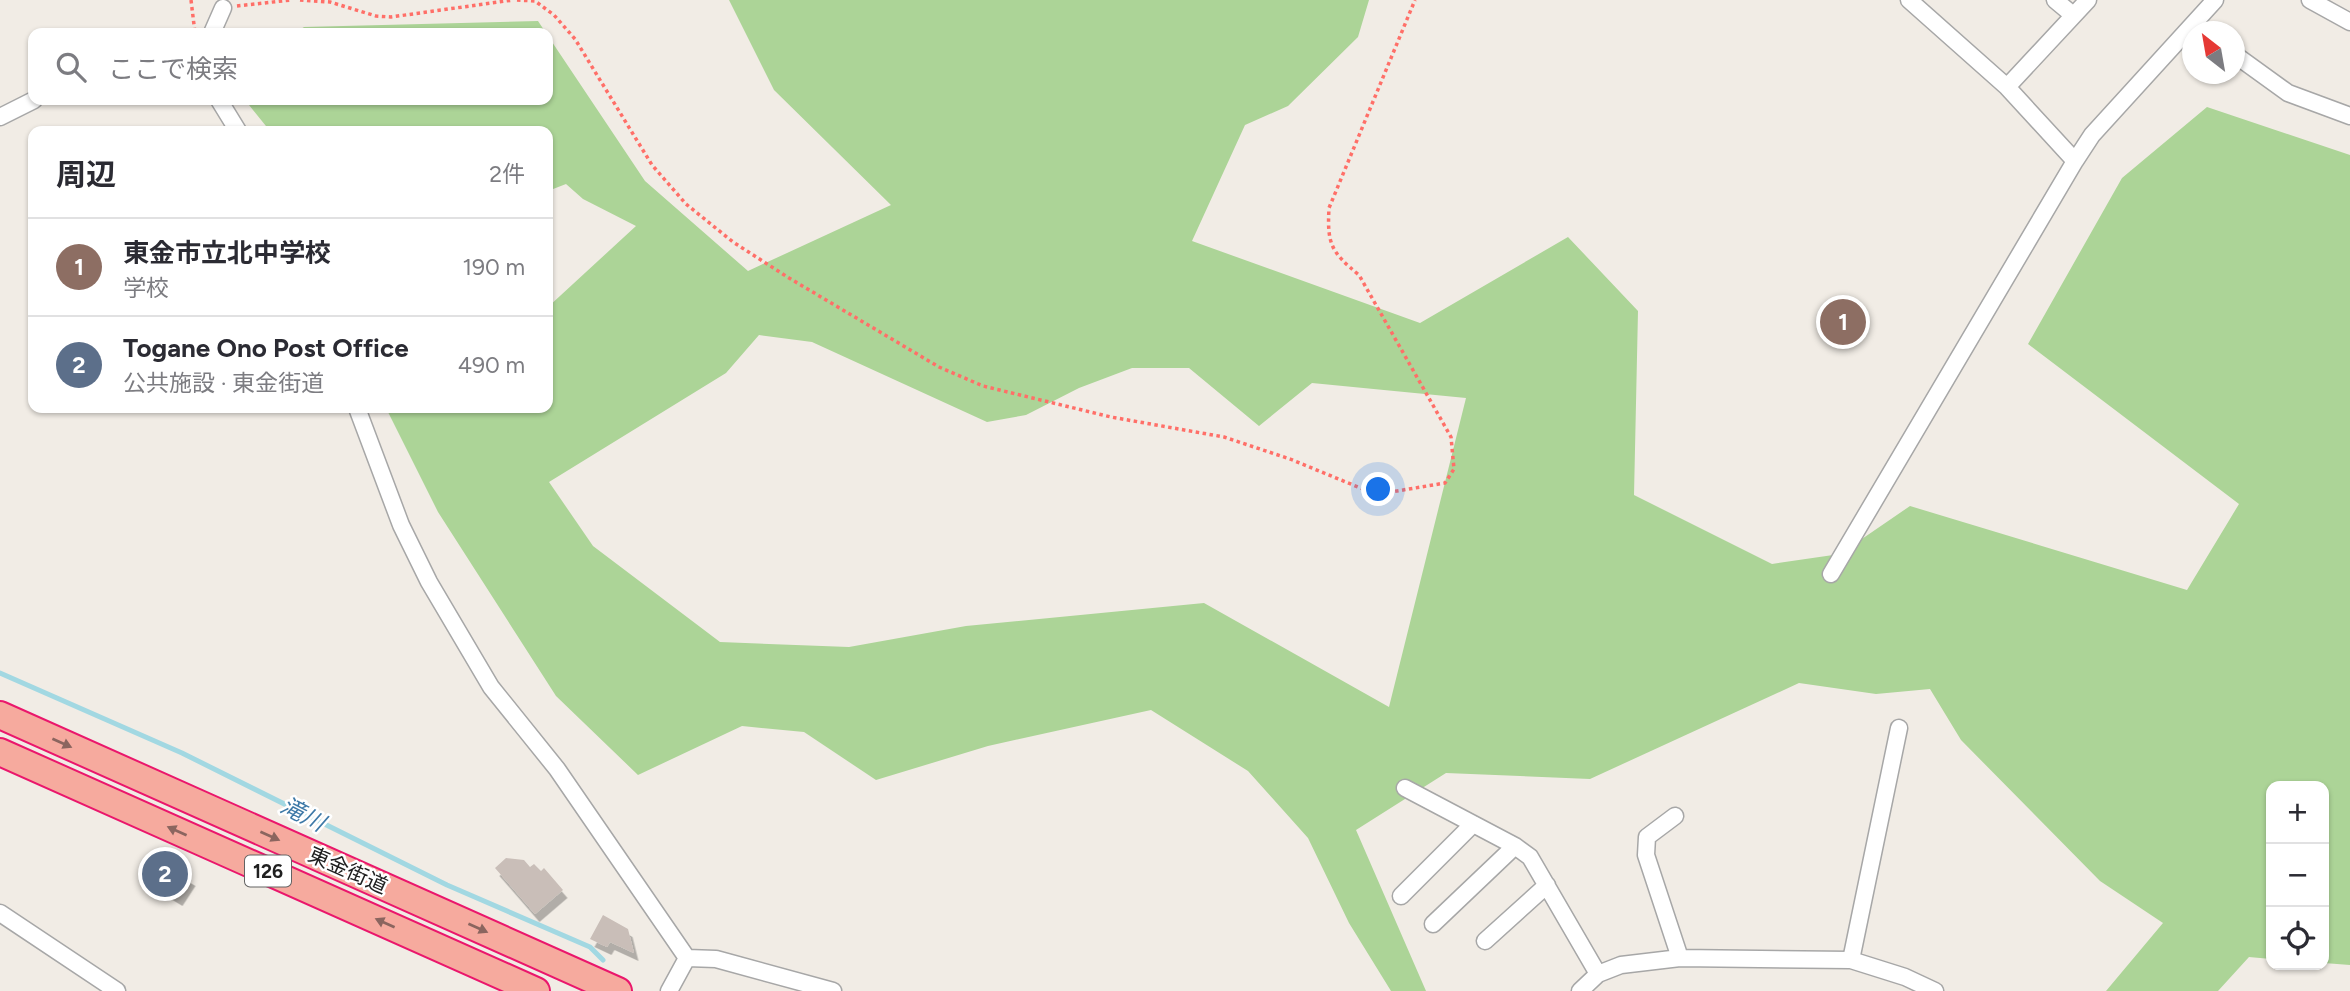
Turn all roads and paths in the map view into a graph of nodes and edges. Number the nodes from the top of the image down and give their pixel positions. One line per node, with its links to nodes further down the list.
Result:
1 (191, 0): 15 (path)
2 (291, 0): 11 (path)
3 (300, 0): 4 (path)
4 (515, 0): 5 (path)
5 (1415, 0)
6 (1909, 0): 19 (street)
7 (2055, 0): 12 (street)
8 (2088, 0): 12 (street)
9 (2215, 0): 13 (street)
10 (2310, 0): 14 (street)
11 (223, 8): 16 (street)
12 (2073, 15): 19 (street)
13 (2202, 21)
14 (2350, 22)
15 (194, 28)
16 (214, 28)
17 (2182, 43): 25 (street)
18 (2245, 61): 22 (street)
19 (2007, 87): 25 (street)
20 (28, 103): 23 (street)
21 (222, 105): 24 (street)
22 (2350, 116)
23 (0, 117)
24 (235, 126)
25 (2075, 161): 27 (street)
26 (359, 413): 40 (street)
27 (1831, 574)
28 (0, 715): 47 (highway, 東金街道 / 126, one-way to 47)
29 (1899, 728): 42 (street)
30 (0, 752): 46 (highway, 東金街道 / 126, one-way to 30)
31 (1405, 788): 33 (street)
32 (1675, 816): 41 (street)
33 (1473, 824): 34 (street); 36 (street)
34 (1515, 846): 35 (street); 38 (street)
35 (1548, 885): 39 (street); 43 (street)
36 (1401, 897)
37 (0, 914): 44 (street)
38 (1433, 924)
39 (1485, 941)
40 (687, 958): 48 (street); 49 (street)
41 (1680, 958): 42 (street); 43 (street)
42 (1851, 960): 51 (street)
43 (1598, 974): 50 (street)
44 (91, 985): 45 (street)
45 (117, 991)
46 (537, 991)
47 (618, 991)
48 (669, 991)
49 (833, 991)
50 (1580, 991)
51 (1935, 991)

